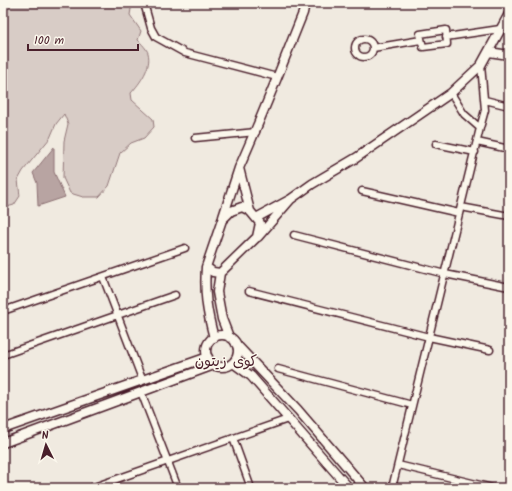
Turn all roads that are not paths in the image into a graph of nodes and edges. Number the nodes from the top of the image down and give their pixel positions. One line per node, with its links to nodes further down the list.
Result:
1 (144, 3): 11 (street)
2 (305, 3): 11 (street)
3 (508, 17): 4 (street)
4 (500, 29): 5 (street); 8 (street)
5 (446, 37): 6 (street); 6 (street)
6 (421, 40): 7 (street)
7 (373, 48)
8 (489, 52): 9 (street); 10 (street)
9 (509, 55)
10 (482, 65): 12 (street); 13 (street)
11 (277, 77): 16 (street)
12 (451, 93): 15 (street); 24 (street)
13 (485, 100): 14 (street); 15 (street)
14 (509, 106)
15 (480, 128): 18 (street)
16 (256, 132): 17 (street); 22 (street)
17 (195, 138)
18 (477, 142): 20 (street); 21 (street)
19 (436, 144): 21 (street)
20 (509, 149)
21 (474, 152): 25 (street)
22 (239, 168): 26 (street); 29 (street)
23 (362, 191): 25 (street)
24 (291, 199): 28 (street); 31 (street)
25 (460, 210): 27 (street); 35 (street)
26 (250, 211): 28 (street); 29 (street)
27 (509, 216)
28 (256, 218): 31 (street)
29 (222, 220): 33 (street)
30 (294, 236): 35 (street)
31 (257, 237): 34 (street)
32 (185, 248): 36 (street)
33 (206, 267): 34 (street); 44 (street)
34 (220, 273): 42 (street)
35 (445, 274): 37 (street); 43 (street)
36 (102, 277): 40 (street); 41 (street)
37 (509, 287)
38 (249, 291): 43 (street)
39 (175, 295): 41 (street)
40 (3, 311)
41 (117, 316): 47 (street); 52 (street)
42 (228, 337): 44 (street); 45 (street)
43 (429, 337): 46 (street); 54 (street)
44 (214, 338): 48 (street)
45 (236, 344): 49 (street); 65 (street)
46 (490, 350)
47 (3, 356)
48 (208, 357): 50 (street); 52 (street)
49 (233, 363): 50 (street); 55 (street)
50 (214, 365): 53 (street)
51 (278, 369): 54 (street)
52 (142, 379): 56 (street)
53 (141, 392): 58 (street); 59 (street)
54 (412, 405): 60 (street)
55 (288, 418): 57 (street); 64 (street)
56 (3, 429)
57 (232, 438): 59 (street); 63 (street)
58 (3, 443)
59 (168, 461): 61 (street); 62 (street)
60 (398, 465): 66 (street); 67 (street)
61 (91, 488)
62 (178, 488)
63 (251, 488)
64 (349, 488)
65 (365, 488)
66 (392, 488)
67 (493, 488)

